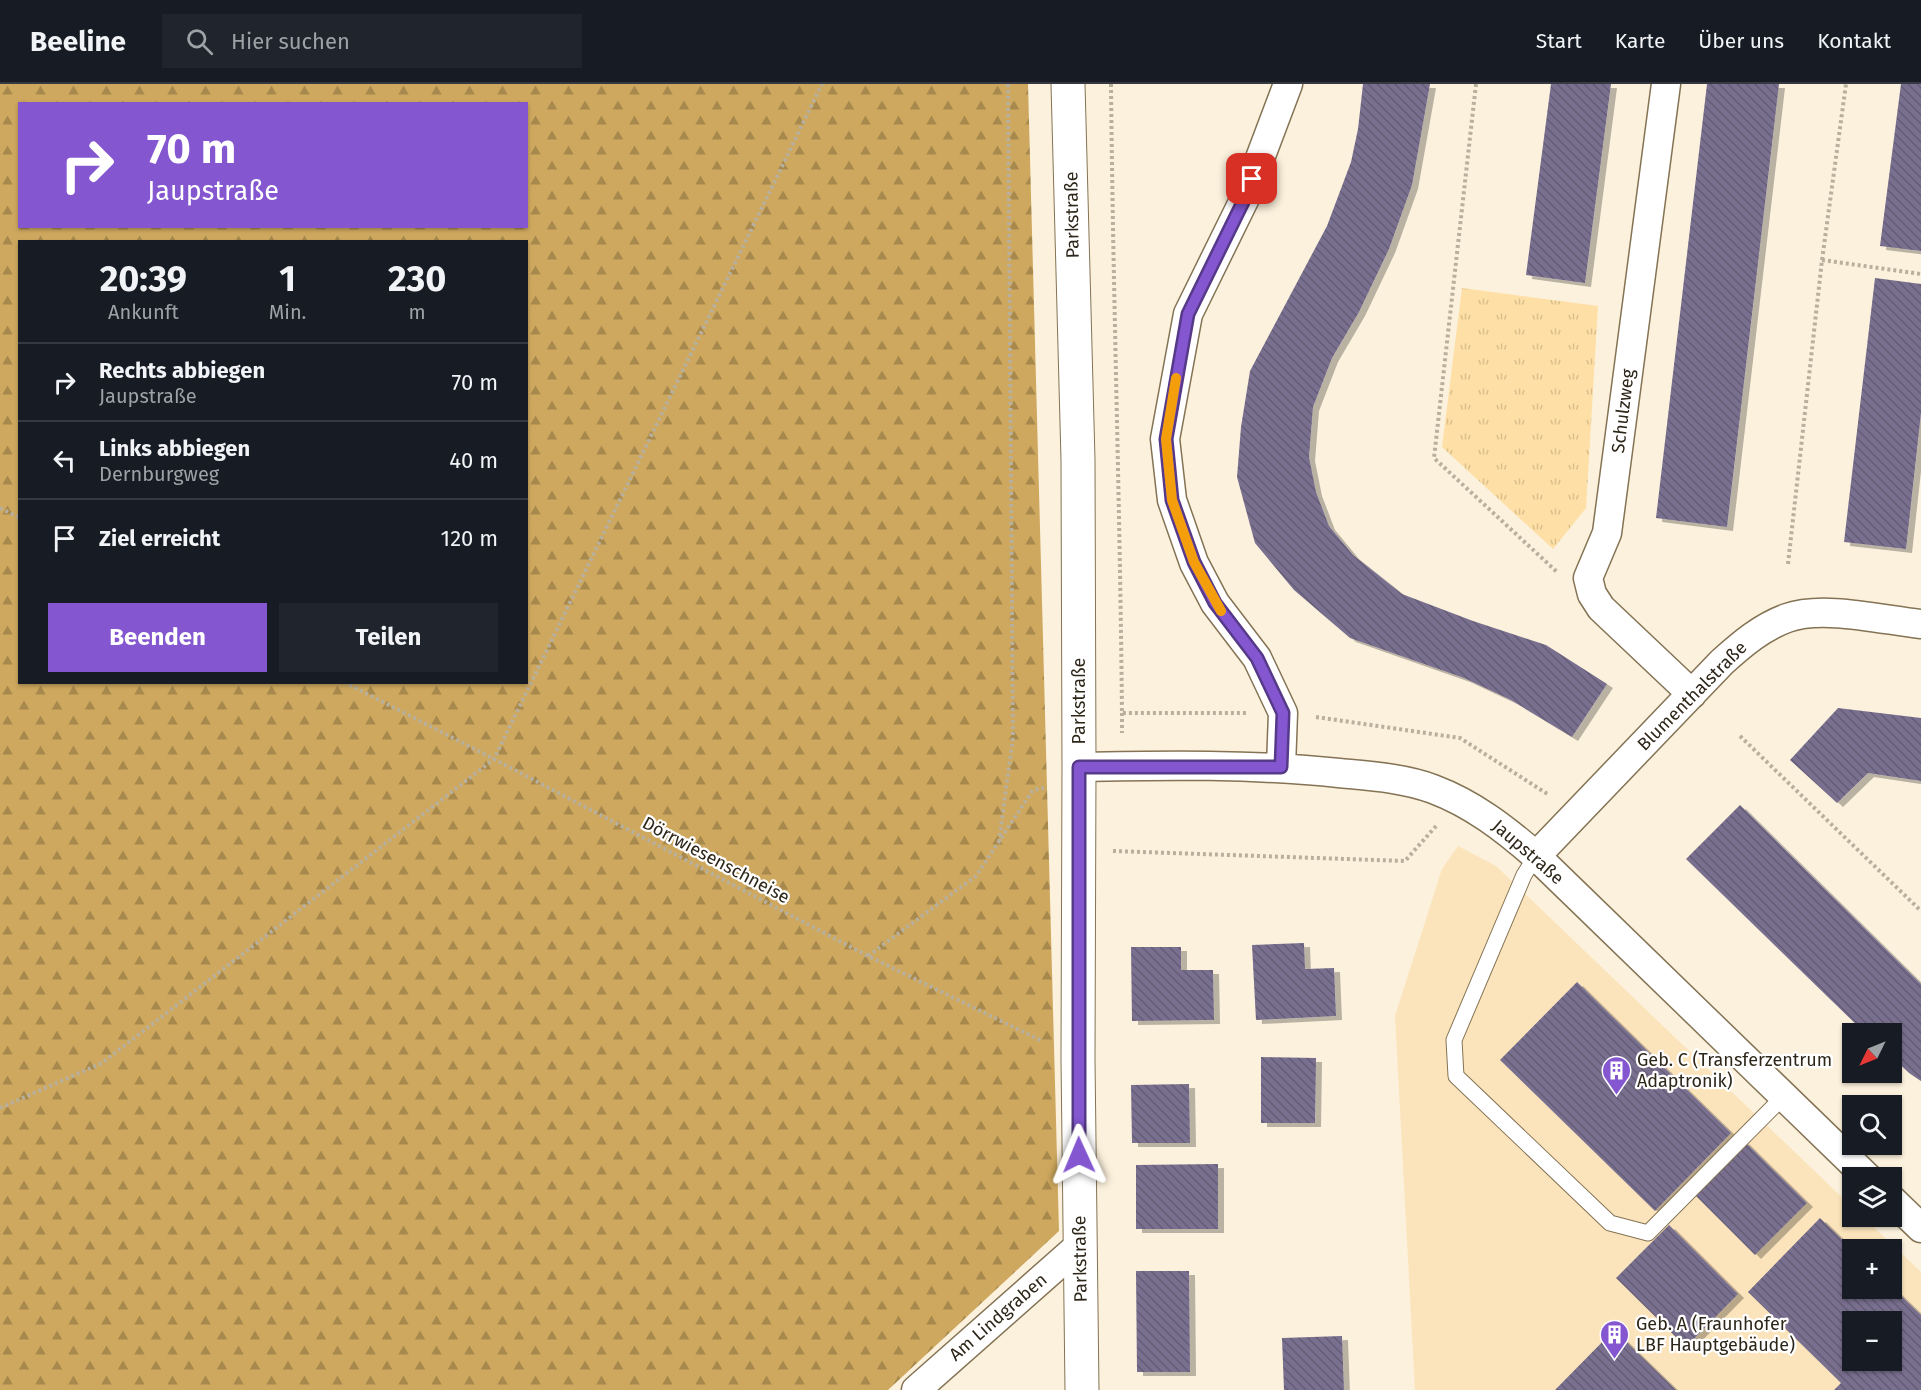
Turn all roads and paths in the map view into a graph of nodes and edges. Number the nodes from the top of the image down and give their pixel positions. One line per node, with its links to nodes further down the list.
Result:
1 (822, 84): 18 (path)
2 (1008, 84): 22 (path)
3 (1068, 84): 20 (street, Parkstraße)
4 (1288, 84): 19 (street)
5 (1476, 84): 13 (path)
6 (1666, 84): 13 (street, Schulzweg)
7 (1846, 84): 8 (path)
8 (1822, 260): 9 (path); 12 (path)
9 (1921, 273)
10 (0, 508): 11 (path)
11 (18, 517)
12 (1788, 564)
13 (1588, 578): 16 (street)
14 (1921, 624): 16 (street, Blumenthalstraße)
15 (348, 684): 18 (path, Dörrwiesenschneise)
16 (1692, 694): 24 (street, Blumenthalstraße)
17 (1740, 736): 25 (path)
18 (494, 759): 26 (path, Dörrwiesenschneise); 29 (path)
19 (1281, 767): 20 (street, Jaupstraße); 24 (street, Jaupstraße)
20 (1079, 774): 22 (path); 23 (street, Parkstraße)
21 (1443, 819): 23 (path)
22 (999, 842): 26 (path)
23 (1079, 850): 27 (street, Parkstraße)
24 (1536, 856): 28 (street, Jaupstraße); 28 (lane)
25 (1921, 910)
26 (868, 956): 27 (path, Dörrwiesenschneise)
27 (1078, 1059): 33 (street, Parkstraße)
28 (1784, 1096): 30 (street, Jaupstraße)
29 (0, 1108)
30 (1857, 1167)
31 (1902, 1210): 32 (street)
32 (1921, 1228)
33 (1080, 1245): 34 (street, Am Lindgraben); 35 (street, Parkstraße)
34 (916, 1390)
35 (1082, 1390)

